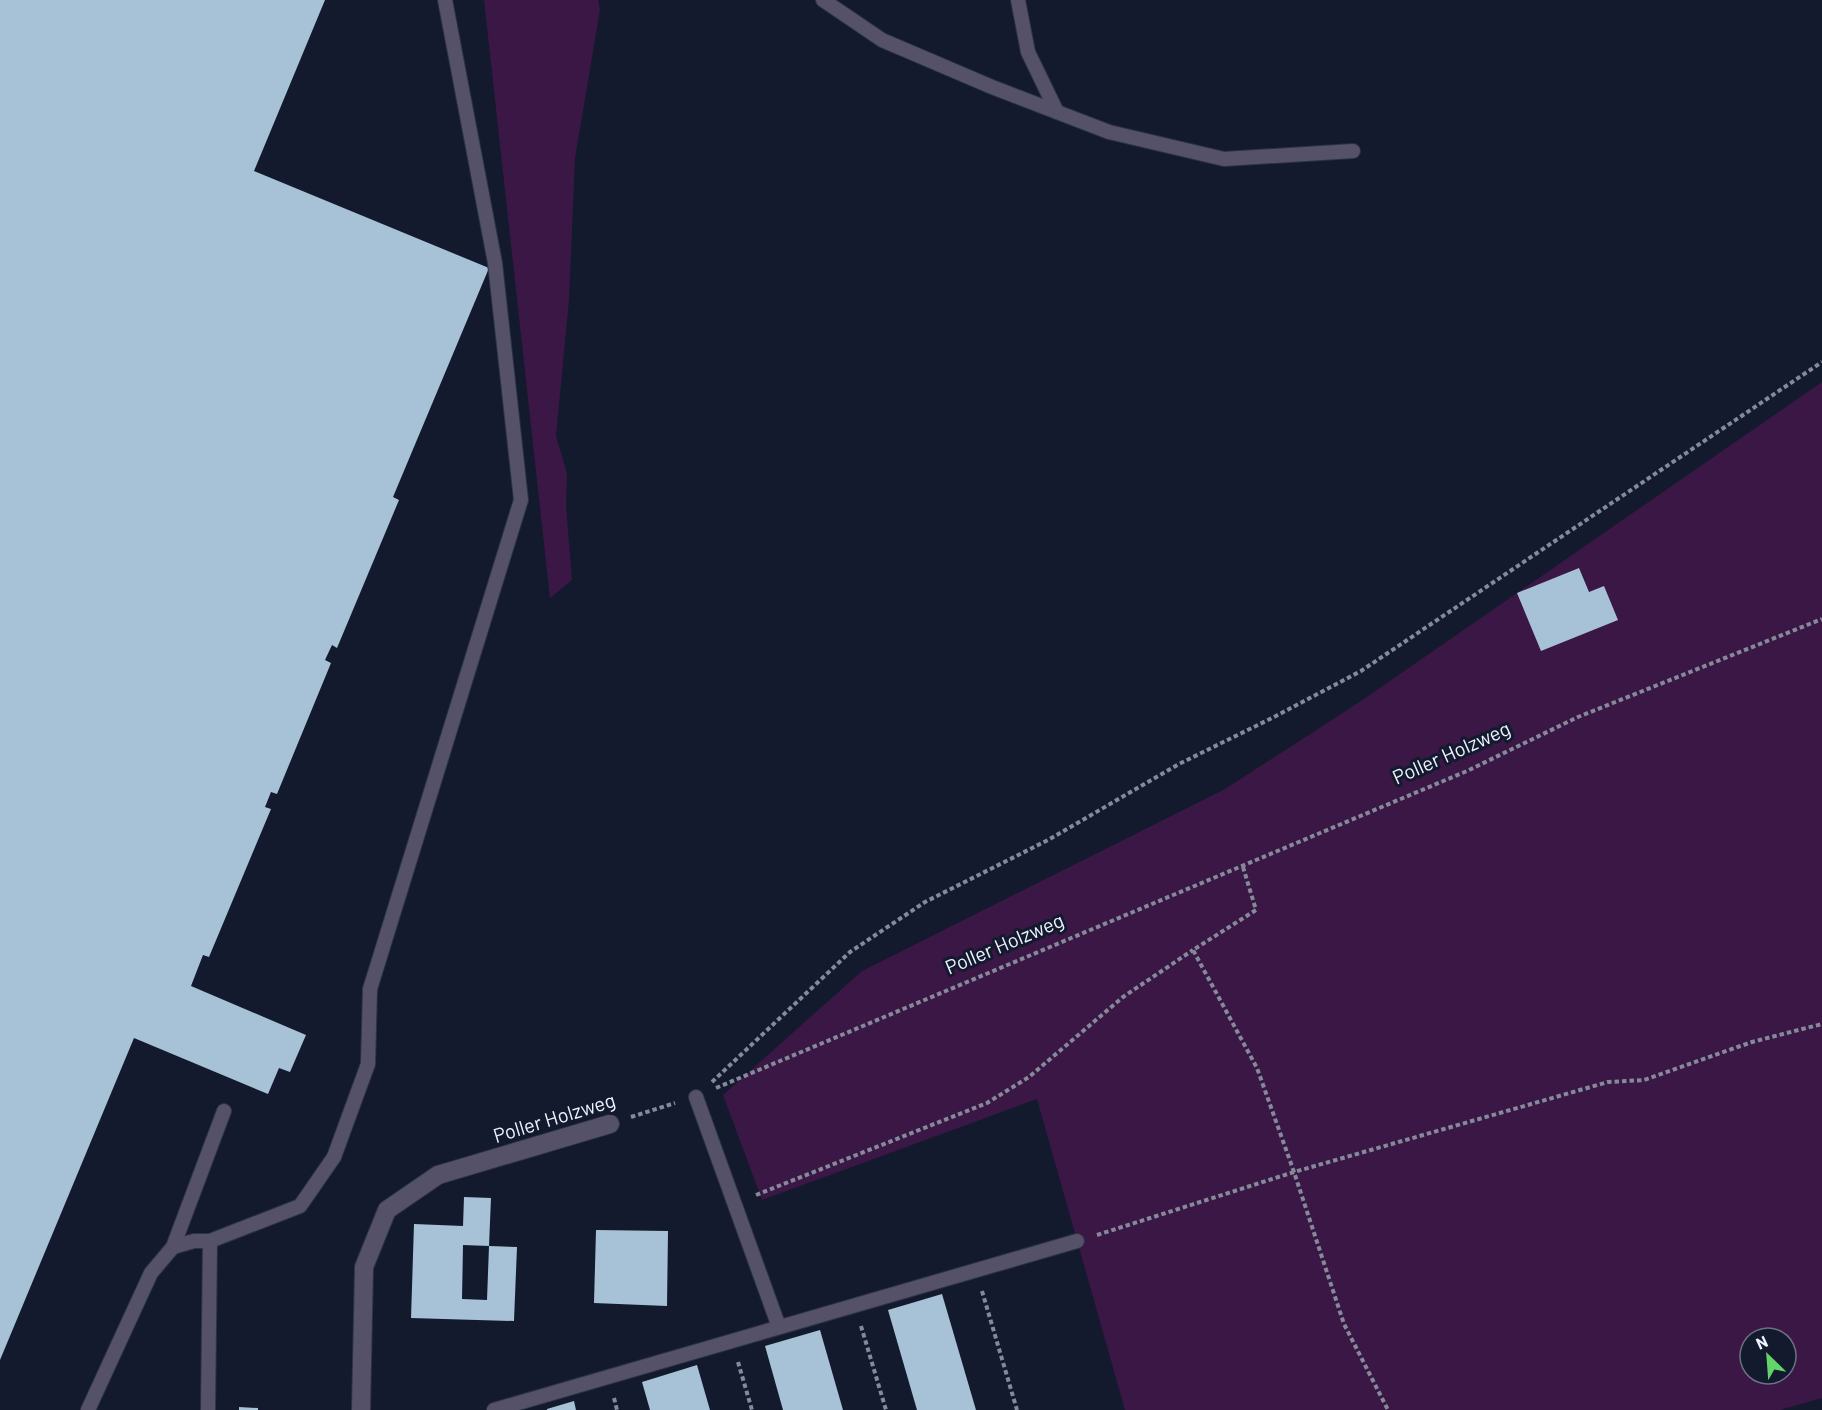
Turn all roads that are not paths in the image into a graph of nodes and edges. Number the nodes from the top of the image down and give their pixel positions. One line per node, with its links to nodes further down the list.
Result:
1 (445, 0): 9 (lane)
2 (823, 0): 4 (lane)
3 (1018, 0): 4 (lane)
4 (1057, 112): 5 (lane)
5 (1353, 151)
6 (696, 1097): 12 (lane)
7 (224, 1111): 11 (lane)
8 (610, 1124): 15 (street, Poller Holzweg)
9 (210, 1241): 11 (lane); 14 (lane)
10 (1077, 1241): 12 (lane)
11 (172, 1247): 13 (lane)
12 (779, 1327): 16 (lane)
13 (88, 1410)
14 (208, 1410)
15 (361, 1410)
16 (494, 1410)

